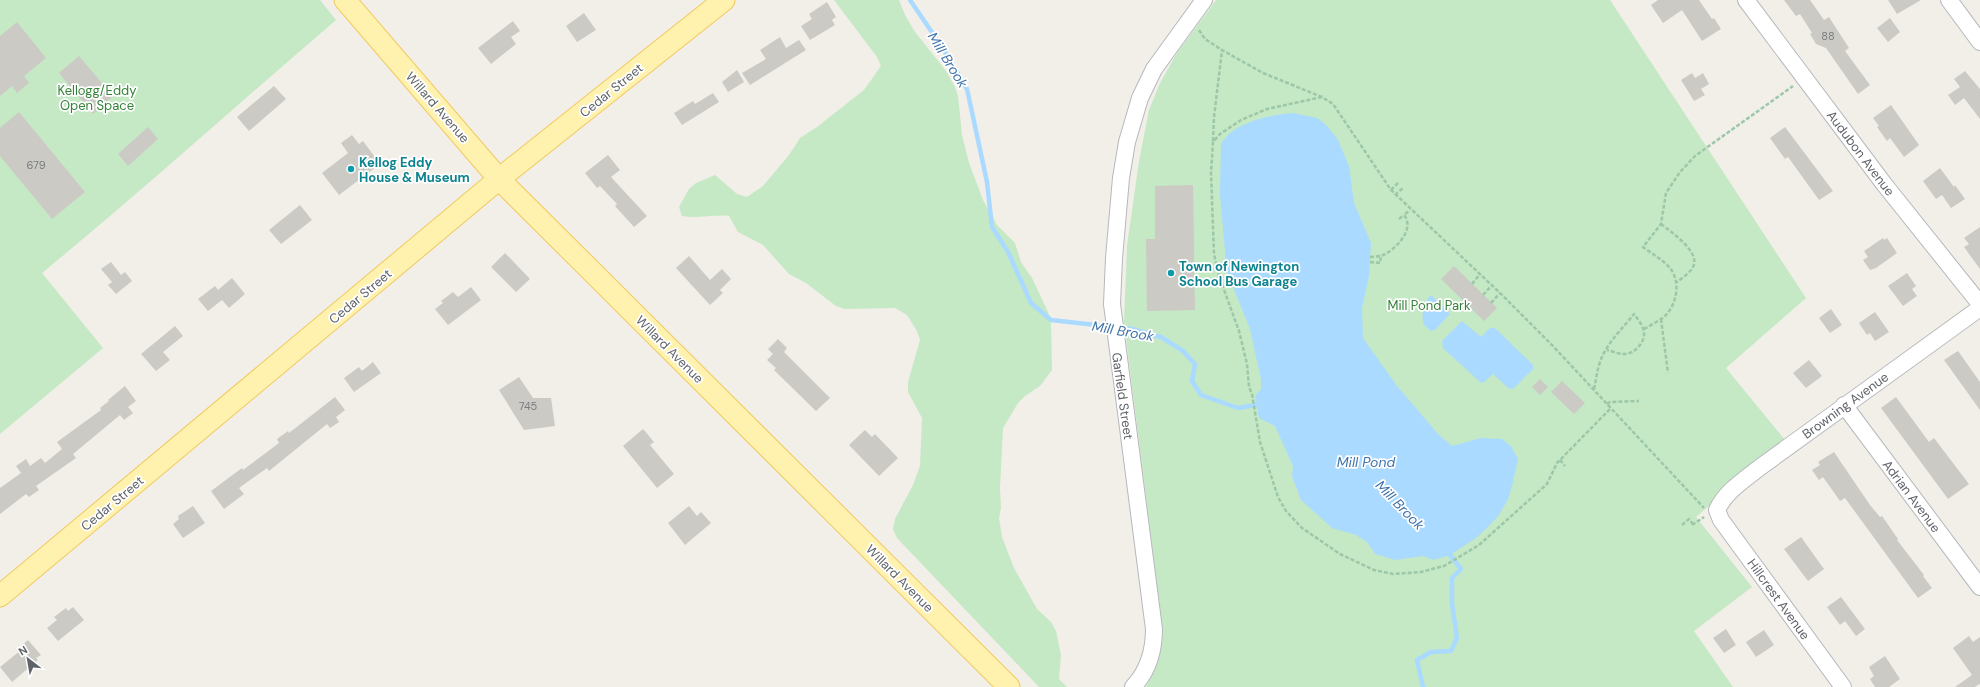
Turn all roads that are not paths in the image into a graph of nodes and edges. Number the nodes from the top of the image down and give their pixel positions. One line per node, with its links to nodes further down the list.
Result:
1 (345, 0): 7 (main road, Willard Avenue)
2 (724, 0): 7 (main road, Cedar Street)
3 (1204, 0): 15 (street, Garfield Street)
4 (1746, 0): 8 (street, Audubon Avenue)
5 (1949, 0): 6 (street)
6 (1980, 42)
7 (499, 179): 13 (main road, Cedar Street); 14 (main road, Willard Avenue)
8 (1980, 304)
9 (1980, 308): 10 (street, Browning Avenue)
10 (1844, 406): 11 (street, Browning Avenue); 12 (street, Adrian Avenue)
11 (1710, 509): 16 (street, Hillcrest Avenue)
12 (1980, 587)
13 (0, 596)
14 (1009, 687)
15 (1133, 687)
16 (1843, 687)

